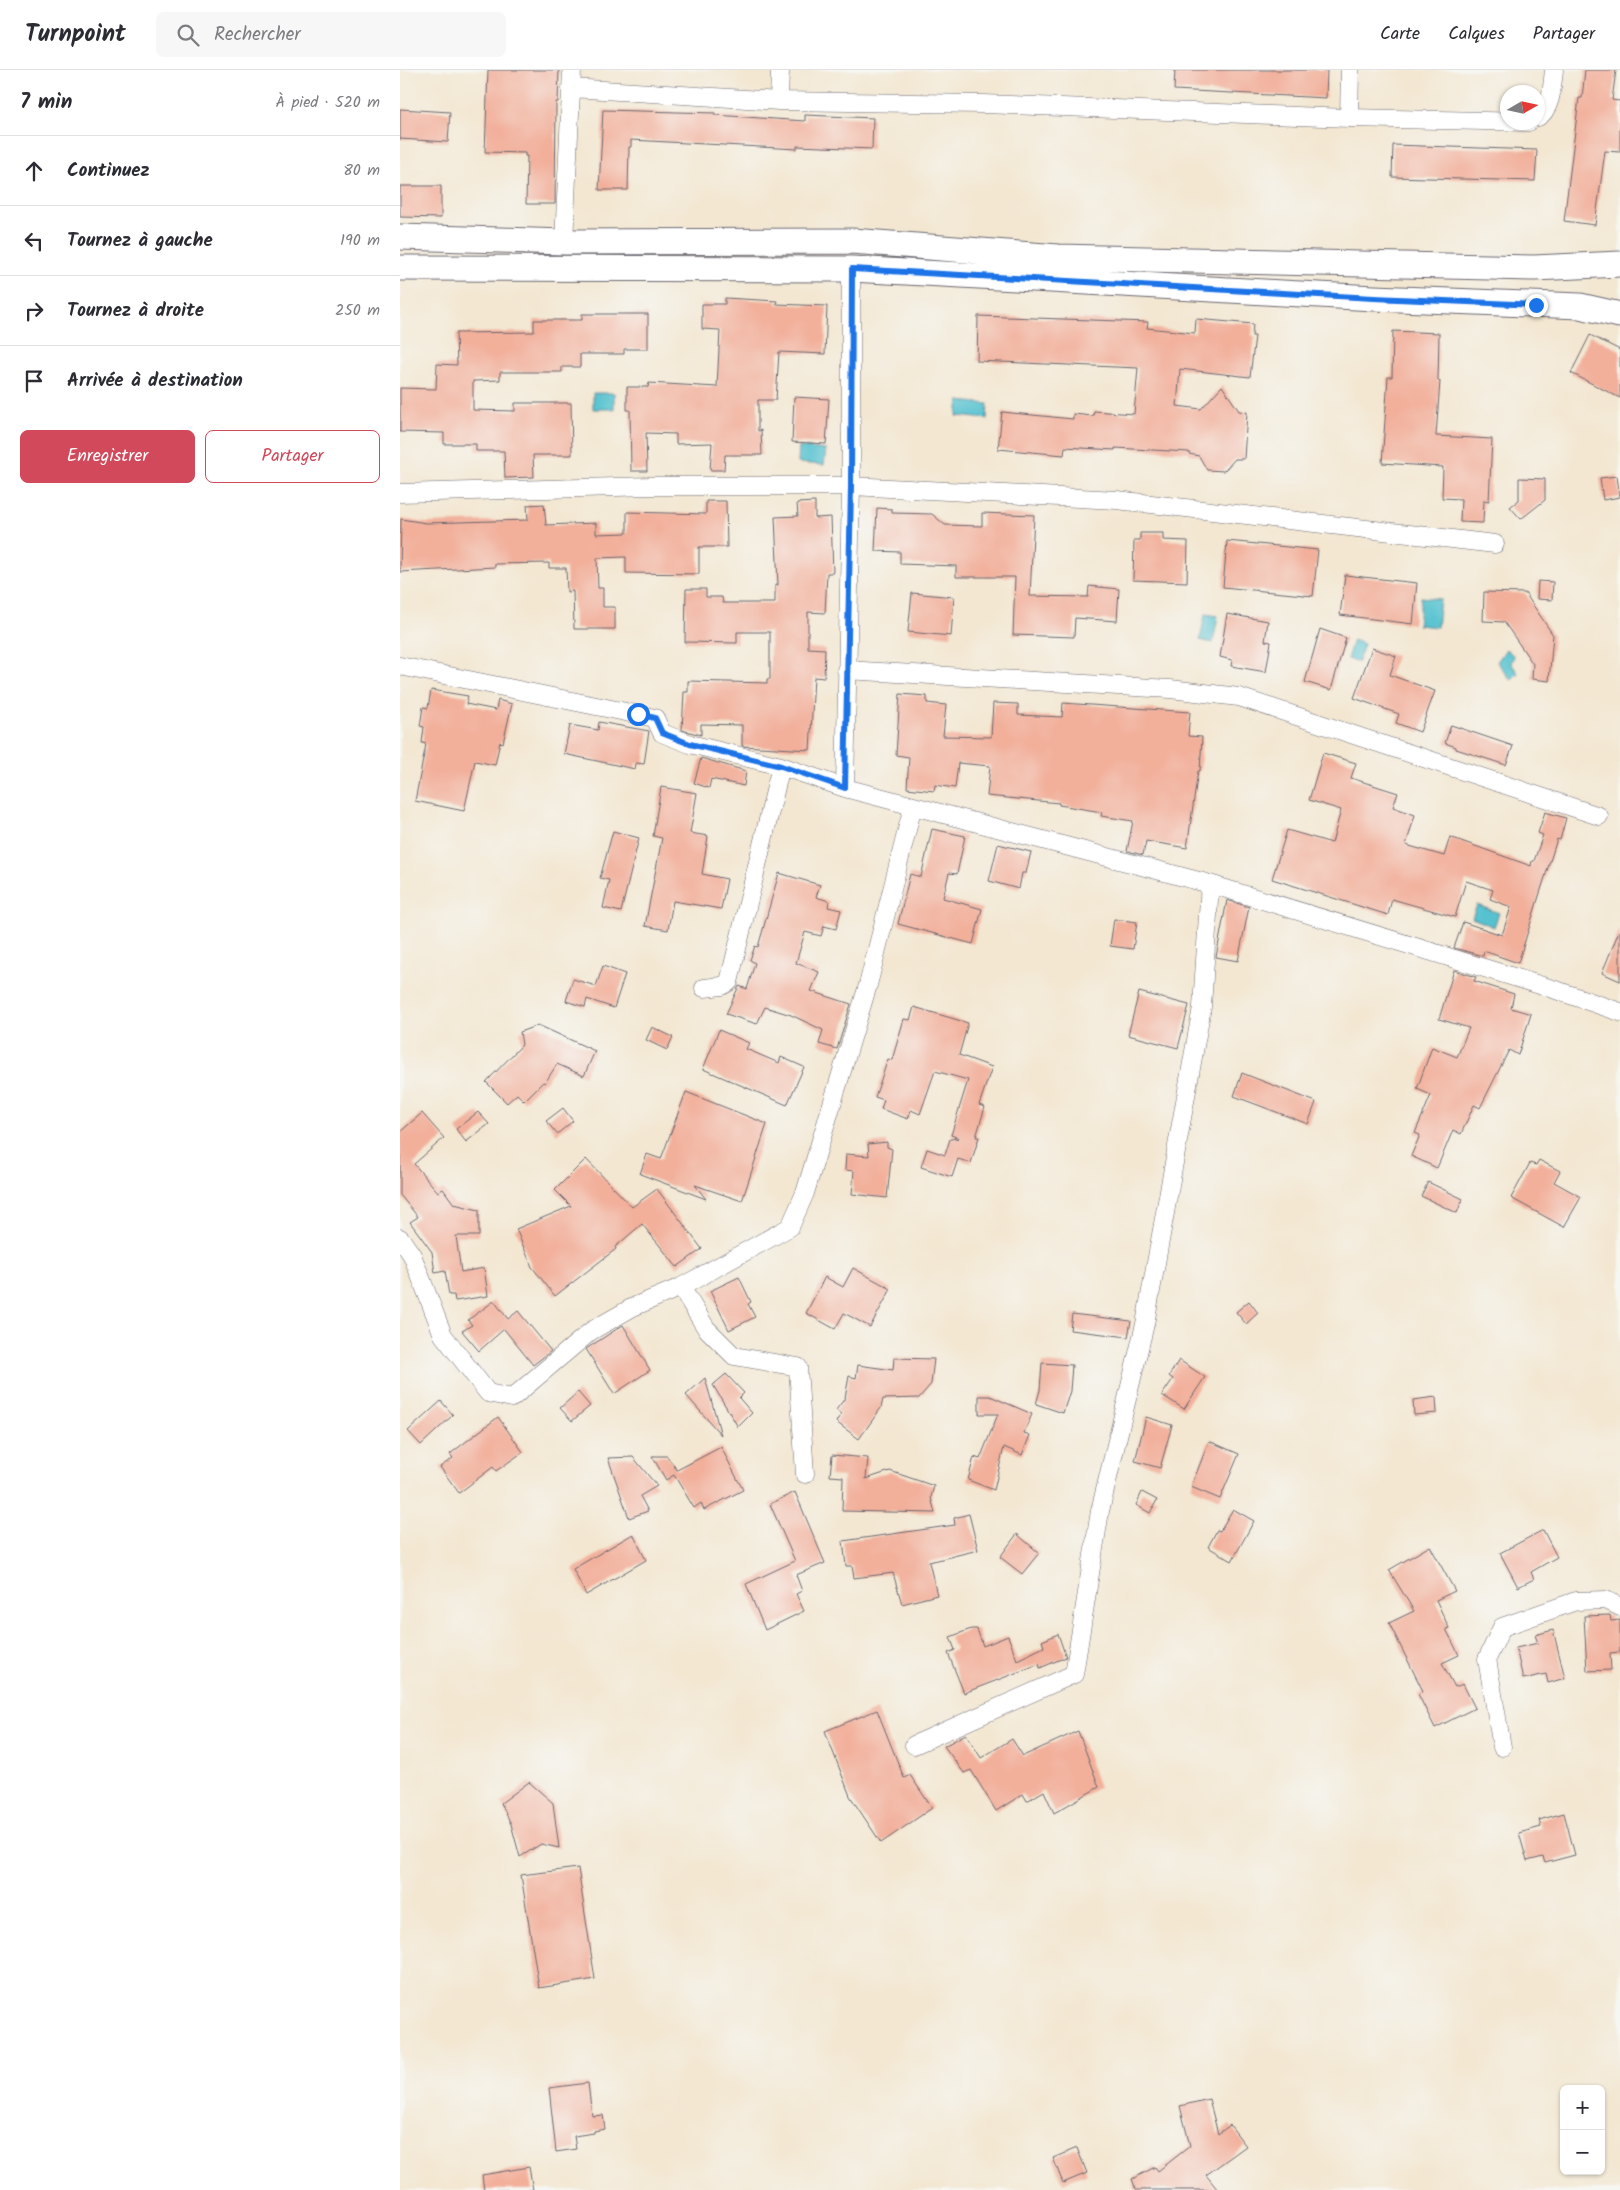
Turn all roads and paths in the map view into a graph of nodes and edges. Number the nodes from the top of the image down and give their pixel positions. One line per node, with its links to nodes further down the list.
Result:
1 (572, 70): 5 (street)
2 (780, 70): 6 (street)
3 (1350, 70): 8 (street)
4 (1554, 70): 7 (street)
5 (571, 88): 6 (street); 11 (street)
6 (779, 100): 8 (street)
7 (1545, 108)
8 (1349, 118): 9 (street)
9 (1500, 121)
10 (400, 236): 11 (main road)
11 (564, 242): 12 (main road)
12 (1620, 264)
13 (400, 268): 14 (main road)
14 (852, 269): 15 (main road); 16 (street)
15 (1620, 315)
16 (851, 486): 17 (street); 18 (street); 20 (street)
17 (400, 493)
18 (1495, 544)
19 (400, 666): 21 (street)
20 (846, 670): 22 (street); 24 (street)
21 (781, 766): 22 (street); 26 (street)
22 (845, 788): 23 (street)
23 (913, 806): 25 (street); 29 (street)
24 (1599, 816)
25 (1210, 884): 27 (street); 32 (street)
26 (704, 988)
27 (1620, 1012)
28 (400, 1238): 29 (street)
29 (681, 1287): 30 (street)
30 (805, 1474)
31 (1620, 1607): 33 (street)
32 (914, 1745)
33 (1502, 1747)

